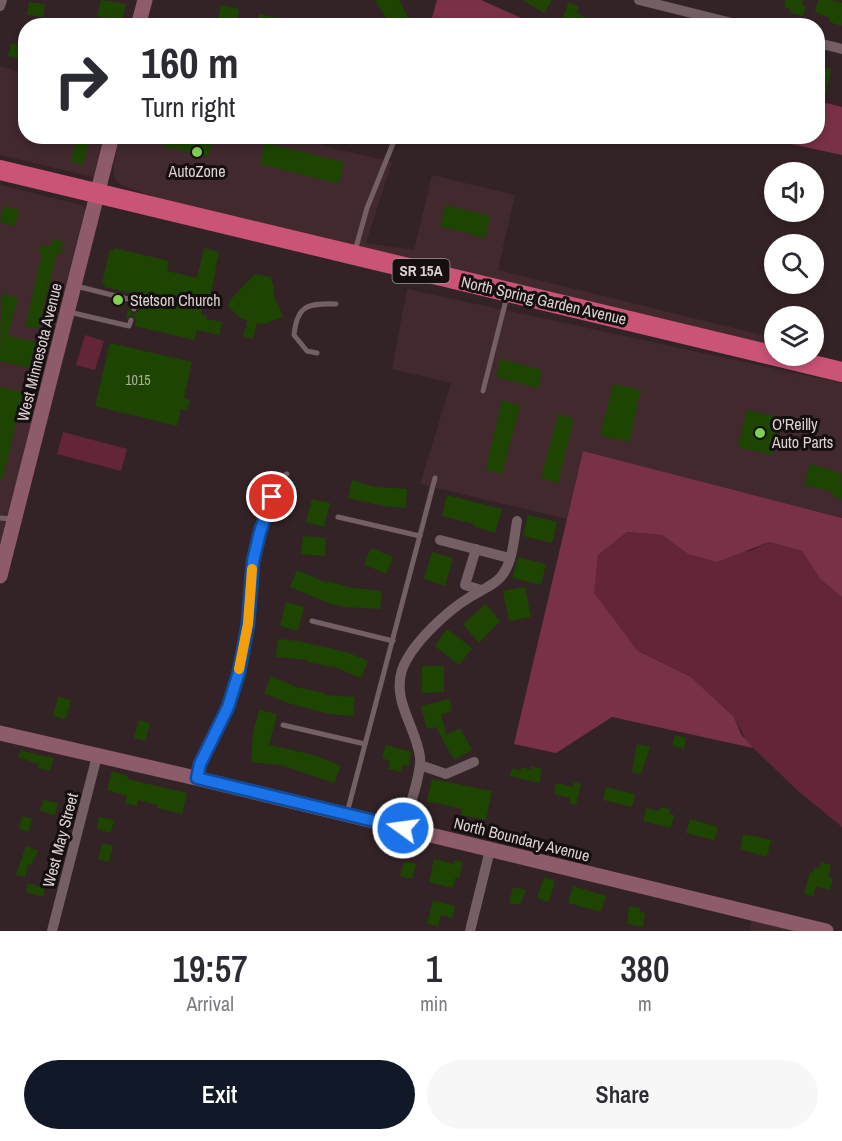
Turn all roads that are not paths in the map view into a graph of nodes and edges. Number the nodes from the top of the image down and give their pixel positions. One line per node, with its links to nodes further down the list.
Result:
1 (2, 0): 4 (street)
2 (145, 0): 5 (street)
3 (639, 0): 6 (street)
4 (0, 6)
5 (140, 18)
6 (712, 18)
7 (825, 45): 8 (street)
8 (842, 49)
9 (110, 144): 12 (street, West Minnesota Avenue)
10 (393, 144): 13 (lane)
11 (0, 170): 12 (highway, North Spring Garden Avenue / SR 15A)
12 (98, 194): 13 (highway, North Spring Garden Avenue / SR 15A); 14 (street, West Minnesota Avenue)
13 (353, 255): 15 (highway, North Spring Garden Avenue / SR 15A)
14 (74, 286): 17 (lane); 18 (street, West Minnesota Avenue)
15 (508, 292): 21 (highway, North Spring Garden Avenue / SR 15A); 22 (lane)
16 (336, 304): 20 (lane)
17 (134, 309)
18 (68, 312): 19 (lane); 26 (street, West Minnesota Avenue)
19 (131, 320)
20 (317, 353)
21 (842, 372)
22 (483, 391)
23 (287, 474): 42 (lane)
24 (435, 478): 28 (lane)
25 (338, 518): 28 (lane)
26 (7, 519): 32 (street, West Minnesota Avenue)
27 (517, 521): 31 (street)
28 (420, 536): 35 (lane)
29 (440, 540): 30 (street)
30 (476, 549): 31 (street); 33 (street)
31 (509, 558): 33 (street)
32 (0, 576)
33 (481, 590): 41 (street)
34 (312, 621): 35 (lane)
35 (393, 640): 38 (lane)
36 (283, 725): 38 (lane)
37 (0, 733): 39 (street, North Boundary Avenue)
38 (365, 744): 43 (lane)
39 (97, 756): 42 (street, North Boundary Avenue); 46 (street, West May Street)
40 (474, 762): 41 (street)
41 (420, 765): 44 (street)
42 (197, 778): 43 (street, North Boundary Avenue)
43 (346, 814): 44 (street, North Boundary Avenue)
44 (403, 828): 45 (street, North Boundary Avenue)
45 (490, 850): 47 (street); 48 (street, North Boundary Avenue)
46 (51, 931)
47 (470, 931)
48 (826, 931)

